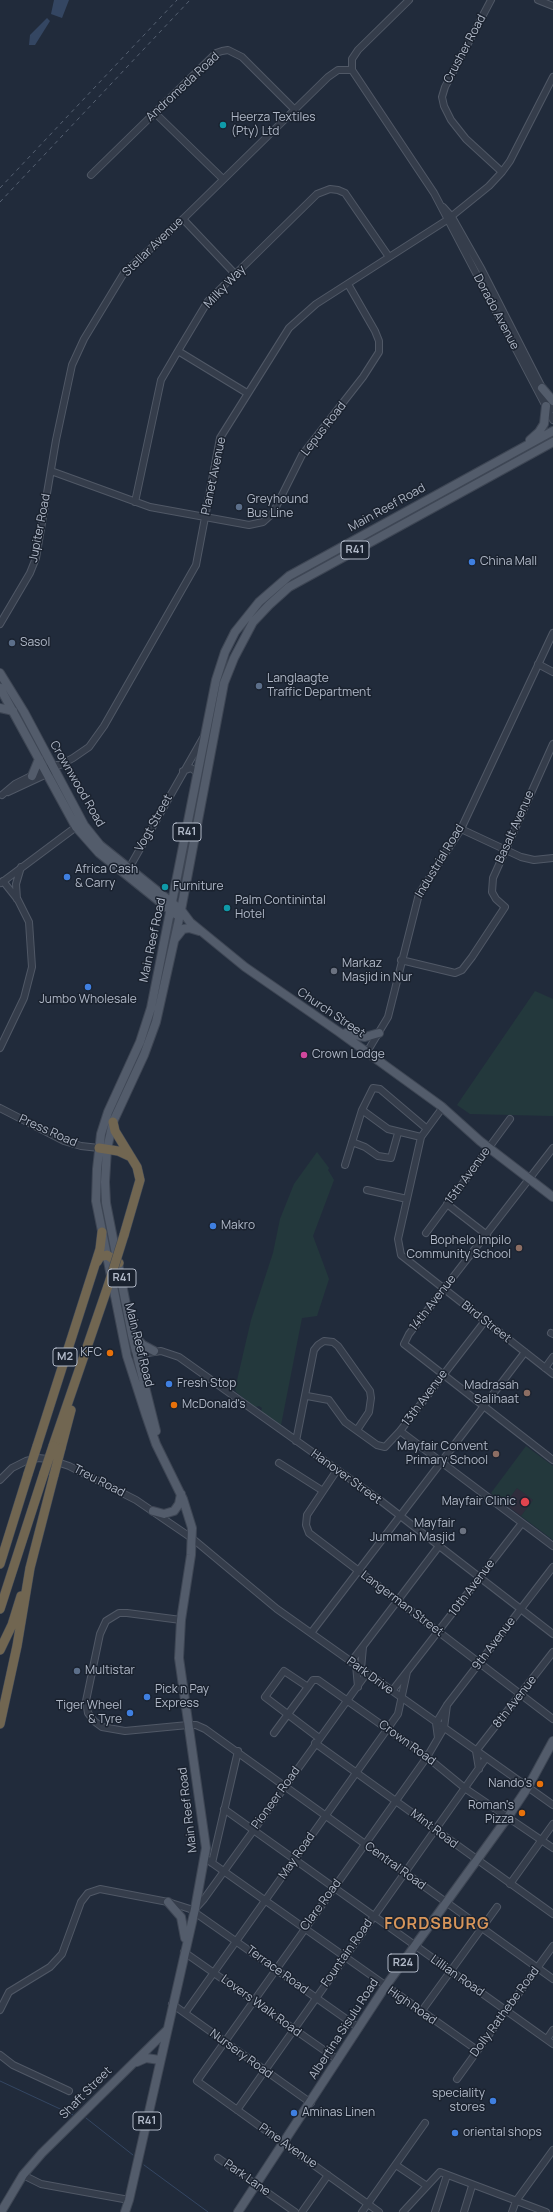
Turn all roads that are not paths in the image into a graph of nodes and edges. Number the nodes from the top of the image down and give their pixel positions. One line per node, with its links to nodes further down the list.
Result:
1 (409, 0): 5 (street)
2 (491, 0): 9 (street, Crusher Road)
3 (538, 0): 4 (street)
4 (553, 6)
5 (352, 70): 7 (street, Stellar Avenue); 12 (street, Dorado Avenue)
6 (553, 77): 9 (street)
7 (295, 110): 8 (street, Andromeda Road); 11 (street, Stellar Avenue)
8 (155, 113): 10 (street, Andromeda Road); 11 (street)
9 (502, 172): 12 (street, Planet Avenue)
10 (91, 175)
11 (223, 179): 13 (street, Stellar Avenue)
12 (449, 218): 14 (street, Planet Avenue); 18 (street, Dorado Avenue); 20 (street, Dorado Avenue)
13 (183, 219): 15 (street); 27 (street, Stellar Avenue)
14 (389, 257): 15 (street, Milky Way); 16 (street, Planet Avenue)
15 (236, 275): 17 (street, Milky Way)
16 (348, 284): 19 (street, Planet Avenue); 29 (street, Lepus Road)
17 (178, 351): 19 (street); 28 (street, Milky Way)
18 (542, 388): 20 (main road)
19 (247, 393): 29 (street, Planet Avenue)
20 (551, 406): 21 (street, Dorado Avenue); 26 (main road)
21 (553, 420)
22 (553, 431): 26 (main road, Main Reef Road / R41)
23 (553, 442): 25 (main road, Main Reef Road / R41)
24 (553, 450): 25 (main road)
25 (534, 452): 41 (main road, Main Reef Road / R41)
26 (510, 454): 38 (main road, Main Reef Road / R41)
27 (51, 471): 28 (street); 30 (street, Jupiter Road)
28 (136, 502): 29 (street, Lepus Road)
29 (205, 516): 42 (street, Planet Avenue)
30 (0, 624)
31 (553, 633): 32 (street, Industrial Road)
32 (538, 664): 33 (street); 48 (street, Industrial Road)
33 (553, 672)
34 (0, 673): 42 (main road, Crownwood Road)
35 (0, 688): 37 (main road, Crownwood Road)
36 (0, 708): 37 (main road)
37 (13, 711): 40 (main road, Crownwood Road)
38 (206, 733): 41 (main road, Main Reef Road / R41); 43 (street, Vogt Street)
39 (553, 744): 49 (street, Basalt Avenue)
40 (39, 759): 42 (main road, Crownwood Road); 45 (main road)
41 (206, 759): 44 (main road, Main Reef Road / R41); 56 (main road, Main Reef Road / R41)
42 (52, 768): 45 (street); 46 (street); 47 (main road, Crownwood Road); 52 (main road, Crownwood Road)
43 (183, 771): 44 (street); 52 (street, Vogt Street)
44 (198, 773): 55 (main road, Main Reef Road / R41)
45 (32, 776): 46 (street)
46 (1, 795)
47 (76, 826): 51 (street); 52 (main road, Crownwood Road)
48 (461, 829): 49 (street); 59 (street, Industrial Road)
49 (505, 850): 50 (street); 59 (street, Basalt Avenue)
50 (553, 858)
51 (22, 866): 53 (street); 54 (street)
52 (127, 871): 55 (main road, Crownwood Road)
53 (1, 882): 54 (street)
54 (18, 900): 62 (street)
55 (172, 908): 56 (main road, Church Street); 73 (main road, Main Reef Road / R41)
56 (180, 914): 57 (main road, Church Street); 58 (main road, Main Reef Road / R41)
57 (205, 933): 58 (main road); 60 (main road, Church Street)
58 (174, 940): 68 (main road, Main Reef Road / R41)
59 (401, 960): 61 (street, Industrial Road)
60 (339, 1032): 61 (main road); 63 (main road, Church Street)
61 (379, 1033): 63 (street, Industrial Road)
62 (1, 1045)
63 (367, 1052): 64 (main road, Church Street)
64 (443, 1107): 69 (street); 74 (main road, Church Street)
65 (0, 1108): 73 (street, Press Road)
66 (362, 1110): 69 (street); 70 (street); 72 (street)
67 (510, 1119): 74 (street, 15th Avenue)
68 (113, 1122): 73 (main road, Main Reef Road / R41); 76 (highway)
69 (426, 1128): 71 (street)
70 (398, 1132): 71 (street); 72 (street)
71 (420, 1137): 81 (street)
72 (352, 1142): 77 (street)
73 (103, 1148): 76 (highway); 83 (main road, Main Reef Road / R41); 87 (main road, Main Reef Road / R41)
74 (488, 1148): 78 (main road, Church Street); 82 (street, 15th Avenue)
75 (553, 1148): 78 (street, 14th Avenue)
76 (133, 1158): 105 (highway, M2, bridge)
77 (345, 1165)
78 (529, 1180): 80 (main road, Church Street); 85 (street, 14th Avenue)
79 (367, 1190): 81 (street)
80 (553, 1197)
81 (407, 1199): 89 (street, Bird Street)
82 (447, 1204): 84 (street, 15th Avenue); 85 (street)
83 (102, 1232): 86 (main road, Main Reef Road / R41); 88 (highway)
84 (426, 1233)
85 (487, 1235): 89 (street, 14th Avenue)
86 (107, 1254): 87 (highway); 88 (highway); 95 (main road, Main Reef Road / R41)
87 (119, 1263): 91 (main road, Main Reef Road / R41)
88 (94, 1268): 117 (highway, M2, bridge)
89 (444, 1290): 90 (street, Bird Street); 99 (street, 14th Avenue)
90 (485, 1321): 93 (street, Bird Street); 99 (street, 13th Avenue)
91 (132, 1335): 92 (main road); 94 (main road, Main Reef Road / R41)
92 (154, 1351): 94 (street, Hanover Street); 104 (street, Hanover Street)
93 (525, 1352): 97 (street, Bird Street); 101 (street)
94 (137, 1354): 95 (street, Hanover Street); 106 (main road, Main Reef Road / R41)
95 (127, 1356): 106 (main road, Main Reef Road / R41)
96 (553, 1357): 97 (street)
97 (545, 1368): 98 (street, Bird Street)
98 (553, 1374)
99 (442, 1375): 101 (street); 103 (street, 13th Avenue)
100 (307, 1396): 102 (street); 102 (street); 104 (street)
101 (483, 1406): 107 (street); 108 (street)
102 (357, 1430): 103 (street, 13th Avenue)
103 (400, 1431): 108 (street)
104 (296, 1441): 110 (street, Hanover Street)
105 (57, 1447): 124 (highway, bridge); 129 (highway, M2, bridge)
106 (162, 1453): 113 (main road, Main Reef Road / R41)
107 (553, 1460)
108 (440, 1461): 115 (street); 116 (street)
109 (279, 1463): 112 (street)
110 (337, 1470): 112 (street, Langerman Street); 115 (street, Hanover Street)
111 (0, 1480): 114 (street, Treu Road)
112 (323, 1491): 125 (street, Langerman Street)
113 (181, 1494): 114 (main road); 118 (main road, Main Reef Road / R41)
114 (153, 1511): 118 (street, Treu Road)
115 (400, 1516): 119 (street, Hanover Street); 125 (street)
116 (522, 1523): 120 (street); 126 (street, 10th Avenue)
117 (12, 1525): 121 (highway); 122 (highway, M2)
118 (193, 1539): 130 (main road, Main Reef Road / R41); 132 (street, Park Drive)
119 (439, 1546): 126 (street, Hanover Street); 127 (street, Pioneer Road)
120 (553, 1546)
121 (0, 1548)
122 (0, 1564)
123 (553, 1567): 128 (street, 9th Avenue)
124 (30, 1568): 135 (highway); 150 (highway)
125 (358, 1571): 127 (street, Langerman Street); 132 (street)
126 (480, 1578): 128 (street, Hanover Street); 131 (street, 10th Avenue)
127 (397, 1602): 131 (street, Langerman Street); 134 (street, Pioneer Road)
128 (520, 1608): 133 (street, Hanover Street); 137 (street, 9th Avenue)
129 (0, 1609)
130 (181, 1620): 151 (main road, Main Reef Road / R41); 151 (street)
131 (438, 1632): 137 (street, Langerman Street); 139 (street, 10th Avenue)
132 (311, 1633): 138 (street, Park Drive)
133 (553, 1634)
134 (364, 1646): 138 (street, Pioneer Road); 138 (street)
135 (0, 1650)
136 (553, 1652): 143 (street, 8th Avenue)
137 (480, 1663): 143 (street, Langerman Street); 146 (street, 9th Avenue)
138 (359, 1667): 141 (street, Pioneer Road); 141 (street); 142 (street, Park Drive)
139 (407, 1672): 142 (street, 10th Avenue); 144 (street, May Road)
140 (308, 1687): 145 (street, Crown Road); 147 (street); 147 (street, Mint Road)
141 (358, 1687): 145 (street, Pioneer Road)
142 (392, 1691): 144 (street, Park Drive)
143 (520, 1695): 148 (street, Langerman Street); 156 (street, 8th Avenue)
144 (400, 1697): 149 (street, Park Drive); 153 (street, May Road)
145 (347, 1700): 153 (street, Crown Road); 157 (street, Pioneer Road)
146 (447, 1705): 149 (street, 9th Avenue); 152 (street)
147 (288, 1714): 154 (street); 157 (street, Mint Road)
148 (553, 1719)
149 (436, 1723): 152 (street, Park Drive); 155 (street)
150 (0, 1724)
151 (188, 1725): 160 (street, Central Road); 180 (main road, Main Reef Road / R41)
152 (444, 1728): 155 (street, Clare Road); 159 (street, Park Drive)
153 (387, 1729): 162 (street, Crown Road); 164 (street, May Road)
154 (274, 1733)
155 (438, 1739): 162 (street, Clare Road)
156 (486, 1740): 159 (street, 8th Avenue); 161 (street)
157 (317, 1741): 164 (street, Mint Road); 165 (street, Pioneer Road)
158 (553, 1741): 166 (main road, Albertina Sisulu Road / R24)
159 (476, 1751): 161 (street, Park Drive); 163 (street)
160 (238, 1752): 165 (street, Central Road); 170 (street)
161 (484, 1757): 163 (street, Fountain Road); 166 (street, Park Drive)
162 (427, 1758): 167 (street, Crown Road); 168 (street, Clare Road)
163 (479, 1769): 167 (street, Fountain Road)
164 (356, 1773): 168 (street, Mint Road); 171 (street, May Road)
165 (285, 1786): 171 (street, Central Road); 174 (street, Pioneer Road)
166 (528, 1787): 169 (street, Park Drive); 172 (main road, Albertina Sisulu Road / R24)
167 (466, 1789): 172 (street, Crown Road); 175 (street, Fountain Road)
168 (396, 1801): 175 (street, Mint Road); 177 (street, Clare Road)
169 (553, 1806)
170 (224, 1809): 174 (street, Lillian Road); 180 (street)
171 (326, 1816): 177 (street, Central Road); 179 (street, May Road)
172 (508, 1817): 176 (street, Crown Road); 181 (main road, Albertina Sisulu Road / R24)
173 (553, 1824): 176 (street)
174 (253, 1829): 179 (street, Lillian Road); 182 (street, Pioneer Road)
175 (435, 1830): 181 (street, Mint Road); 183 (street, Fountain Road)
176 (541, 1840): 178 (street, Crown Road); 184 (street)
177 (365, 1844): 183 (street, Central Road); 185 (street, Clare Road)
178 (553, 1848)
179 (295, 1859): 185 (street, Lillian Road); 186 (street, May Road)
180 (209, 1860): 182 (street, High Road); 190 (main road, Main Reef Road / R41)
181 (477, 1861): 184 (street, Mint Road); 188 (main road, Albertina Sisulu Road / R24)
182 (224, 1871): 186 (street, High Road); 190 (street, Pioneer Road)
183 (405, 1873): 188 (street, Central Road); 192 (street, Fountain Road)
184 (510, 1884): 191 (street, Mint Road)
185 (334, 1888): 192 (street, Lillian Road); 194 (street, Clare Road)
186 (265, 1901): 194 (street, High Road); 195 (street, May Road)
187 (168, 1902): 190 (street, Terrace Road); 196 (main road); 210 (street, Terrace Road)
188 (446, 1902): 193 (street, Central Road); 197 (main road, Albertina Sisulu Road / R24)
189 (497, 1907): 193 (street)
190 (195, 1910): 195 (street, Terrace Road); 196 (main road, Main Reef Road / R41)
191 (553, 1914)
192 (373, 1916): 197 (street, Lillian Road); 200 (street, Fountain Road)
193 (482, 1927): 201 (street, Central Road); 203 (street)
194 (304, 1929): 200 (street, High Road); 202 (street, Clare Road)
195 (236, 1941): 202 (street, Terrace Road); 204 (street, May Road)
196 (186, 1943): 199 (main road, Main Reef Road / R41)
197 (415, 1946): 203 (street, Lillian Road); 206 (main road, Albertina Sisulu Road / R24)
198 (553, 1946): 201 (street, Dolly Rathebe Road)
199 (184, 1952): 204 (street, Lovers Walk Road); 209 (main road, Main Reef Road / R41)
200 (344, 1958): 206 (street, High Road); 207 (street, Fountain Road)
201 (537, 1968): 205 (street, Central Road); 211 (street, Dolly Rathebe Road)
202 (276, 1969): 207 (street, Terrace Road); 208 (street, Clare Road)
203 (450, 1971): 211 (street, Lillian Road); 212 (street)
204 (214, 1972): 208 (street, Lovers Walk Road); 213 (street, May Road)
205 (553, 1979)
206 (385, 1987): 212 (street, High Road); 214 (main road, Albertina Sisulu Road / R24)
207 (315, 1998): 214 (street, Terrace Road); 216 (street, Fountain Road)
208 (254, 2000): 216 (street, Lovers Walk Road); 219 (street, Clare Road)
209 (172, 2004): 213 (street, Nursery Road); 215 (main road, Main Reef Road / R41)
210 (0, 2010)
211 (506, 2010): 218 (street, Lillian Road); 221 (street, Dolly Rathebe Road)
212 (421, 2012): 221 (street, High Road)
213 (185, 2013): 219 (street, Nursery Road)
214 (359, 2028): 224 (main road, Albertina Sisulu Road / R24)
215 (167, 2030): 223 (main road, Main Reef Road / R41); 225 (main road, Shaft Street)
216 (294, 2030): 224 (street, Lovers Walk Road); 226 (street, Fountain Road)
217 (553, 2030): 218 (street)
218 (546, 2039): 220 (street, Lillian Road)
219 (225, 2041): 226 (street, Nursery Road); 228 (street, Clare Road)
220 (553, 2044)
221 (477, 2050): 227 (street, Dolly Rathebe Road)
222 (0, 2055): 229 (street)
223 (160, 2060): 225 (main road); 243 (main road, Main Reef Road / R41)
224 (338, 2060): 230 (main road, Albertina Sisulu Road / R24)
225 (126, 2070): 237 (main road, Shaft Street)
226 (265, 2071): 230 (street, Nursery Road); 231 (street, Fountain Road)
227 (457, 2079)
228 (197, 2081): 231 (street, Pine Avenue)
229 (69, 2091)
230 (311, 2103): 233 (main road, Albertina Sisulu Road / R24)
231 (237, 2110): 233 (street, Pine Avenue)
232 (425, 2123): 236 (street)
233 (284, 2144): 238 (street, Pine Avenue); 240 (main road, Albertina Sisulu Road / R24)
234 (553, 2150): 244 (street)
235 (218, 2158): 240 (street, Park Lane)
236 (396, 2165): 241 (street); 245 (street)
237 (23, 2175): 243 (street); 246 (main road, Shaft Street)
238 (328, 2175): 245 (street, Pine Avenue); 250 (street)
239 (447, 2175): 241 (street); 242 (street); 254 (street)
240 (257, 2184): 248 (main road, Albertina Sisulu Road / R24); 249 (street, Park Lane)
241 (427, 2186): 253 (street)
242 (472, 2186): 244 (street); 255 (street)
243 (130, 2200): 247 (main road, Main Reef Road / R41)
244 (516, 2201): 256 (street); 257 (street)
245 (368, 2204): 251 (street); 252 (street, Pine Avenue)
246 (0, 2212)
247 (125, 2212)
248 (238, 2212)
249 (295, 2212)
250 (302, 2212)
251 (362, 2212)
252 (379, 2212)
253 (403, 2212)
254 (435, 2212)
255 (464, 2212)
256 (512, 2212)
257 (546, 2212)

